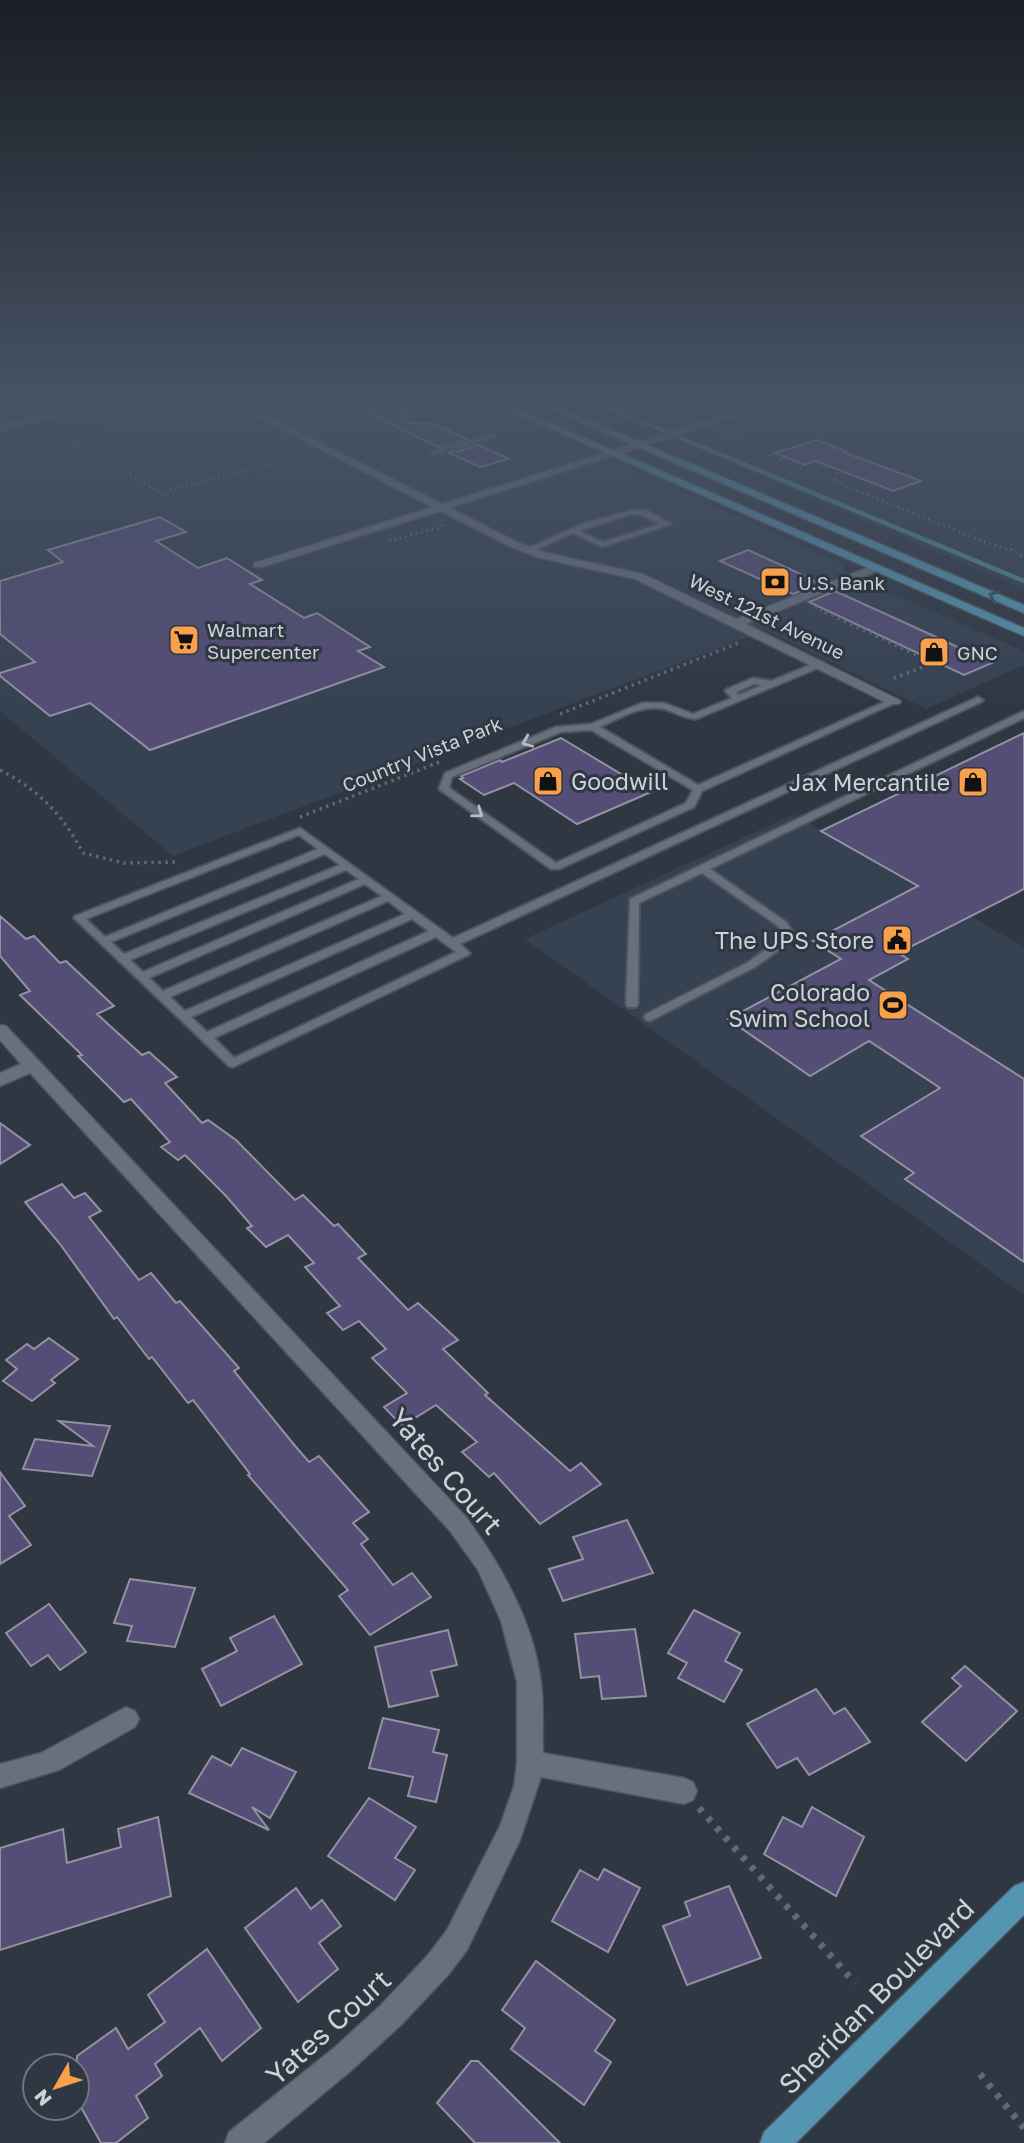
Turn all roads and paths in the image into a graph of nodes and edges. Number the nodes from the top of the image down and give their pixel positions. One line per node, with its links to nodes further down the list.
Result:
1 (436, 505): 6 (street, West 121st Avenue)
2 (452, 505): 6 (street)
3 (732, 505): 13 (main road)
4 (779, 505): 15 (main road, one-way to 4)
5 (894, 505): 11 (path)
6 (442, 508): 10 (street, West 121st Avenue); 12 (street)
7 (443, 522): 9 (path)
8 (574, 531): 8 (lane); 10 (lane)
9 (379, 544)
10 (528, 550): 16 (street, West 121st Avenue)
11 (1024, 558)
12 (258, 565)
13 (879, 569): 16 (street); 17 (main road); 18 (main road)
14 (825, 601): 21 (path)
15 (1024, 609)
16 (737, 623): 19 (street, West 121st Avenue)
17 (1024, 625)
18 (1024, 632)
19 (761, 634): 20 (street, West 121st Avenue); 25 (path)
20 (820, 664): 23 (street, West 121st Avenue); 26 (lane)
21 (880, 675)
22 (978, 700): 41 (lane)
23 (894, 701): 29 (lane)
24 (1024, 714): 35 (lane)
25 (553, 717)
26 (593, 727): 29 (lane); 31 (lane, one-way to 31)
27 (451, 758): 30 (path, Country Vista Park)
28 (0, 770): 33 (path)
29 (698, 789): 31 (lane)
30 (298, 818)
31 (512, 837)
32 (326, 850): 34 (lane); 40 (lane); 40 (lane)
33 (186, 861)
34 (347, 866): 36 (lane); 42 (lane)
35 (702, 868): 45 (lane); 47 (lane)
36 (366, 880): 37 (lane); 43 (lane)
37 (389, 897): 38 (lane); 44 (lane)
38 (412, 914): 39 (lane); 46 (lane)
39 (437, 932): 41 (lane); 49 (lane)
40 (104, 941): 42 (lane)
41 (452, 943): 49 (lane)
42 (123, 959): 43 (lane)
43 (142, 977): 44 (lane)
44 (162, 996): 46 (lane)
45 (632, 1004)
46 (184, 1016): 49 (lane)
47 (650, 1017)
48 (0, 1030): 50 (street, Yates Court)
49 (206, 1037)
50 (33, 1065): 51 (street); 53 (street, Yates Court)
51 (0, 1080)
52 (126, 1719): 54 (street)
53 (530, 1763): 55 (street); 60 (street, Yates Court)
54 (0, 1776)
55 (684, 1791): 57 (path)
56 (1024, 1896): 61 (main road, Sheridan Boulevard)
57 (855, 1983)
58 (981, 2074): 59 (path)
59 (1024, 2128)
60 (240, 2143)
61 (775, 2143)

